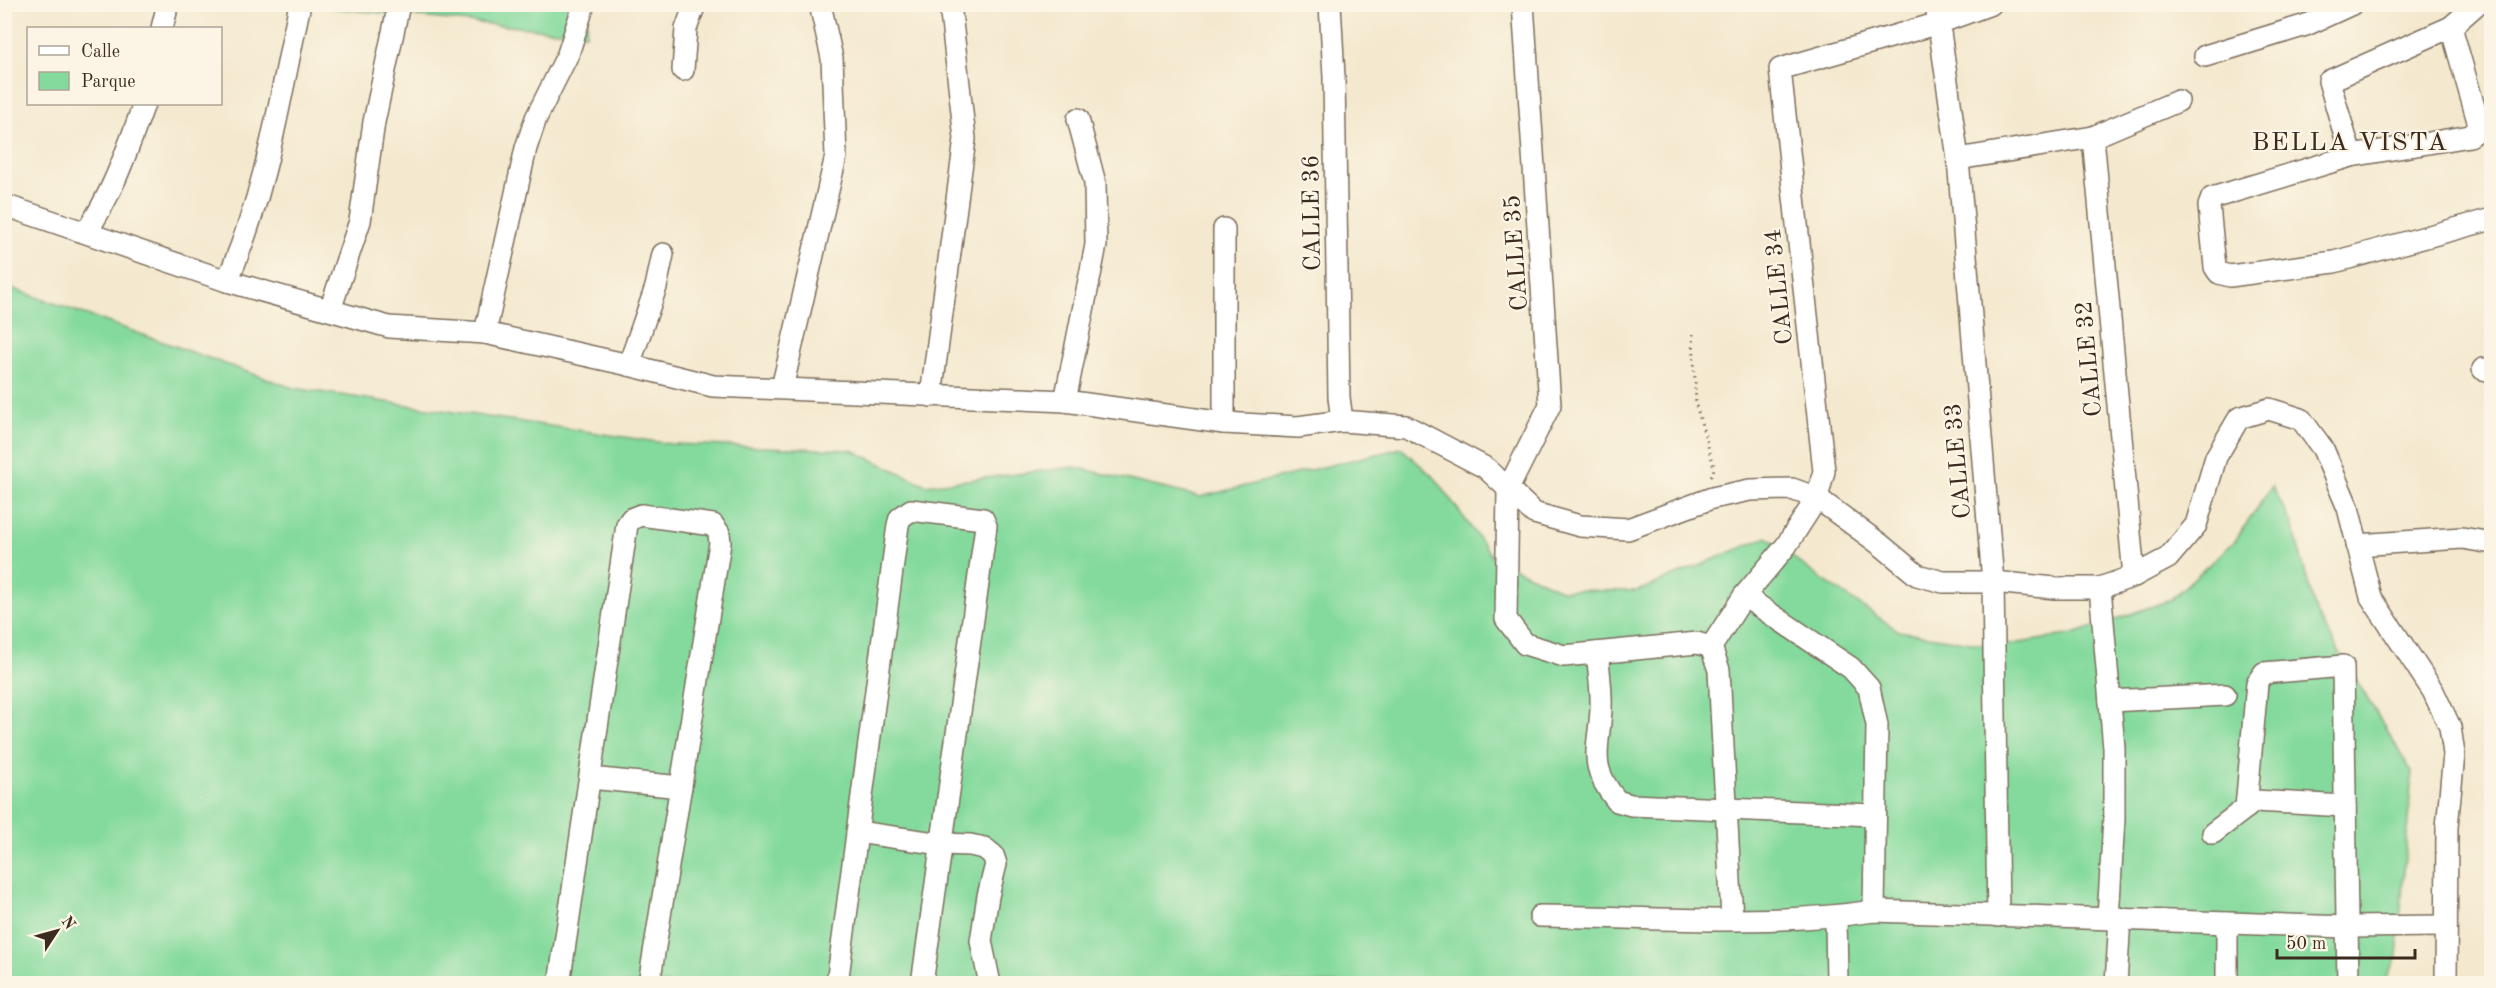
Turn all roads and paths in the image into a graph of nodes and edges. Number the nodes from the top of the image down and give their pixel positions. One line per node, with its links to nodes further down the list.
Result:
1 (300, 4): 28 (street)
2 (399, 4): 29 (street)
3 (584, 4): 30 (street)
4 (695, 4): 16 (street)
5 (820, 4): 33 (street)
6 (950, 4): 34 (street)
7 (1330, 4): 36 (street, CALLE 36)
8 (1523, 4): 39 (street, CALLE 35)
9 (1991, 4): 12 (street)
10 (2352, 4): 13 (street)
11 (2477, 4): 14 (street)
12 (1938, 14): 22 (street, CALLE 33); 40 (street, CALLE 34)
13 (2304, 15): 15 (street)
14 (2451, 27): 21 (street); 21 (street)
15 (2205, 56)
16 (683, 70)
17 (2178, 101): 20 (street)
18 (144, 105): 26 (street)
19 (1078, 119): 35 (street)
20 (2093, 137): 22 (street); 43 (street, CALLE 32)
21 (2351, 156): 24 (street)
22 (1958, 159): 44 (street, CALLE 33)
23 (4, 205): 26 (street)
24 (2492, 219)
25 (1224, 229): 37 (street)
26 (86, 232): 28 (street)
27 (663, 254): 32 (street)
28 (227, 281): 29 (street)
29 (330, 310): 30 (street)
30 (485, 333): 32 (street)
31 (1693, 334): 38 (path)
32 (629, 365): 33 (street)
33 (782, 388): 34 (street)
34 (931, 396): 35 (street)
35 (1065, 401): 37 (street)
36 (1342, 421): 37 (street); 39 (street)
37 (1224, 423)
38 (1707, 479)
39 (1508, 489): 40 (street); 48 (street)
40 (1817, 498): 44 (street); 46 (street, CALLE 34)
41 (2492, 543): 42 (street)
42 (2357, 545): 43 (street); 67 (street)
43 (2134, 576): 45 (street)
44 (1993, 582): 45 (street); 62 (street, CALLE 33)
45 (2100, 588): 50 (street)
46 (1744, 597): 47 (street, CALLE 34); 56 (street)
47 (1711, 647): 48 (street); 55 (street)
48 (1597, 653): 55 (street)
49 (2225, 695): 50 (street)
50 (2110, 702): 64 (street)
51 (590, 778): 52 (street); 52 (street); 69 (street)
52 (681, 787): 70 (street)
53 (2345, 806): 54 (street); 54 (street); 68 (street)
54 (2246, 808): 58 (street)
55 (1726, 809): 56 (street); 65 (street)
56 (1874, 815): 60 (street)
57 (857, 832): 59 (street); 59 (street); 71 (street)
58 (2213, 833)
59 (942, 844): 72 (street); 73 (street)
60 (1874, 911): 62 (street); 63 (street)
61 (1540, 916): 65 (street)
62 (1998, 916): 64 (street)
63 (1836, 917): 65 (street); 74 (street)
64 (2114, 918): 66 (street); 75 (street)
65 (1732, 919)
66 (2227, 923): 68 (street); 76 (street)
67 (2446, 926): 68 (street); 78 (street)
68 (2348, 927): 77 (street)
69 (560, 984)
70 (649, 984)
71 (837, 984)
72 (922, 984)
73 (990, 984)
74 (1837, 984)
75 (2116, 984)
76 (2227, 984)
77 (2348, 984)
78 (2446, 984)

